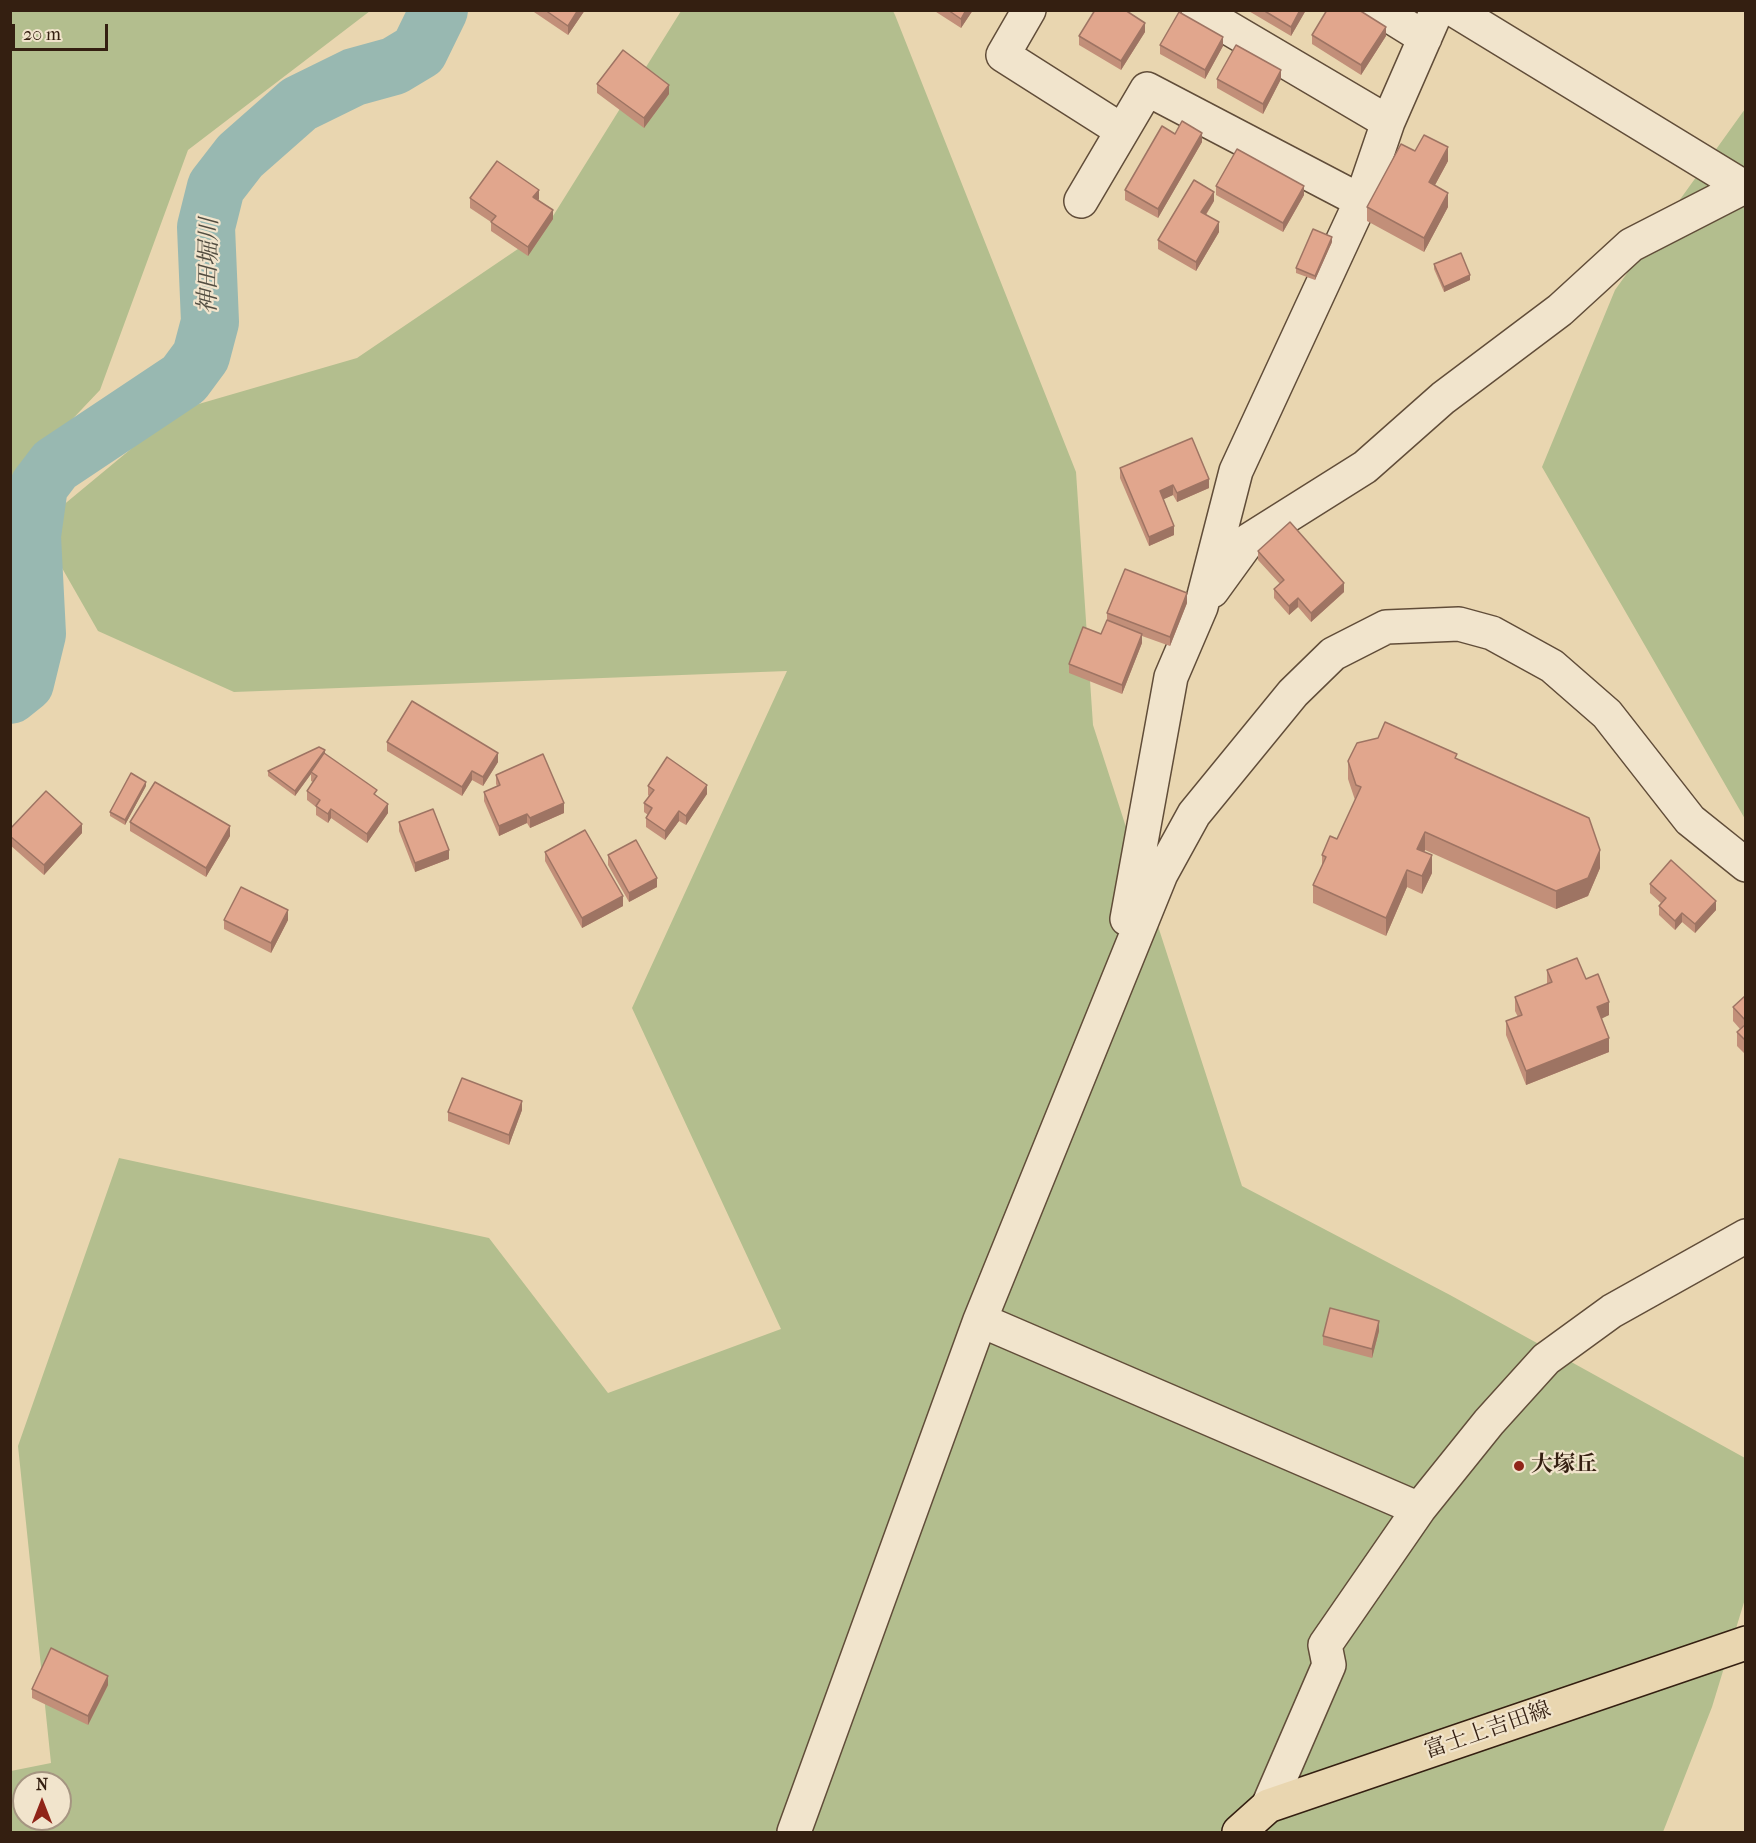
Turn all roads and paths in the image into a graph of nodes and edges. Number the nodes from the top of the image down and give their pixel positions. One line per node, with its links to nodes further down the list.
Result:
1 (1029, 10): 7 (street)
2 (1198, 10): 6 (street)
3 (1380, 10): 5 (street)
4 (1454, 10): 8 (street)
5 (1431, 24): 6 (street)
6 (1388, 122): 10 (street)
7 (1121, 130): 9 (street); 10 (street)
8 (1745, 187): 11 (street)
9 (1081, 201)
10 (1362, 201): 11 (street)
11 (1201, 608): 13 (street)
12 (1746, 865): 13 (street)
13 (1113, 994): 15 (street)
14 (1746, 1236): 16 (street)
15 (980, 1320): 16 (street); 19 (street)
16 (1419, 1509): 18 (street)
17 (1746, 1643): 18 (main road, 富士上吉田線)
18 (1268, 1806): 20 (main road, 富士上吉田線)
19 (794, 1833)
20 (1239, 1833)

